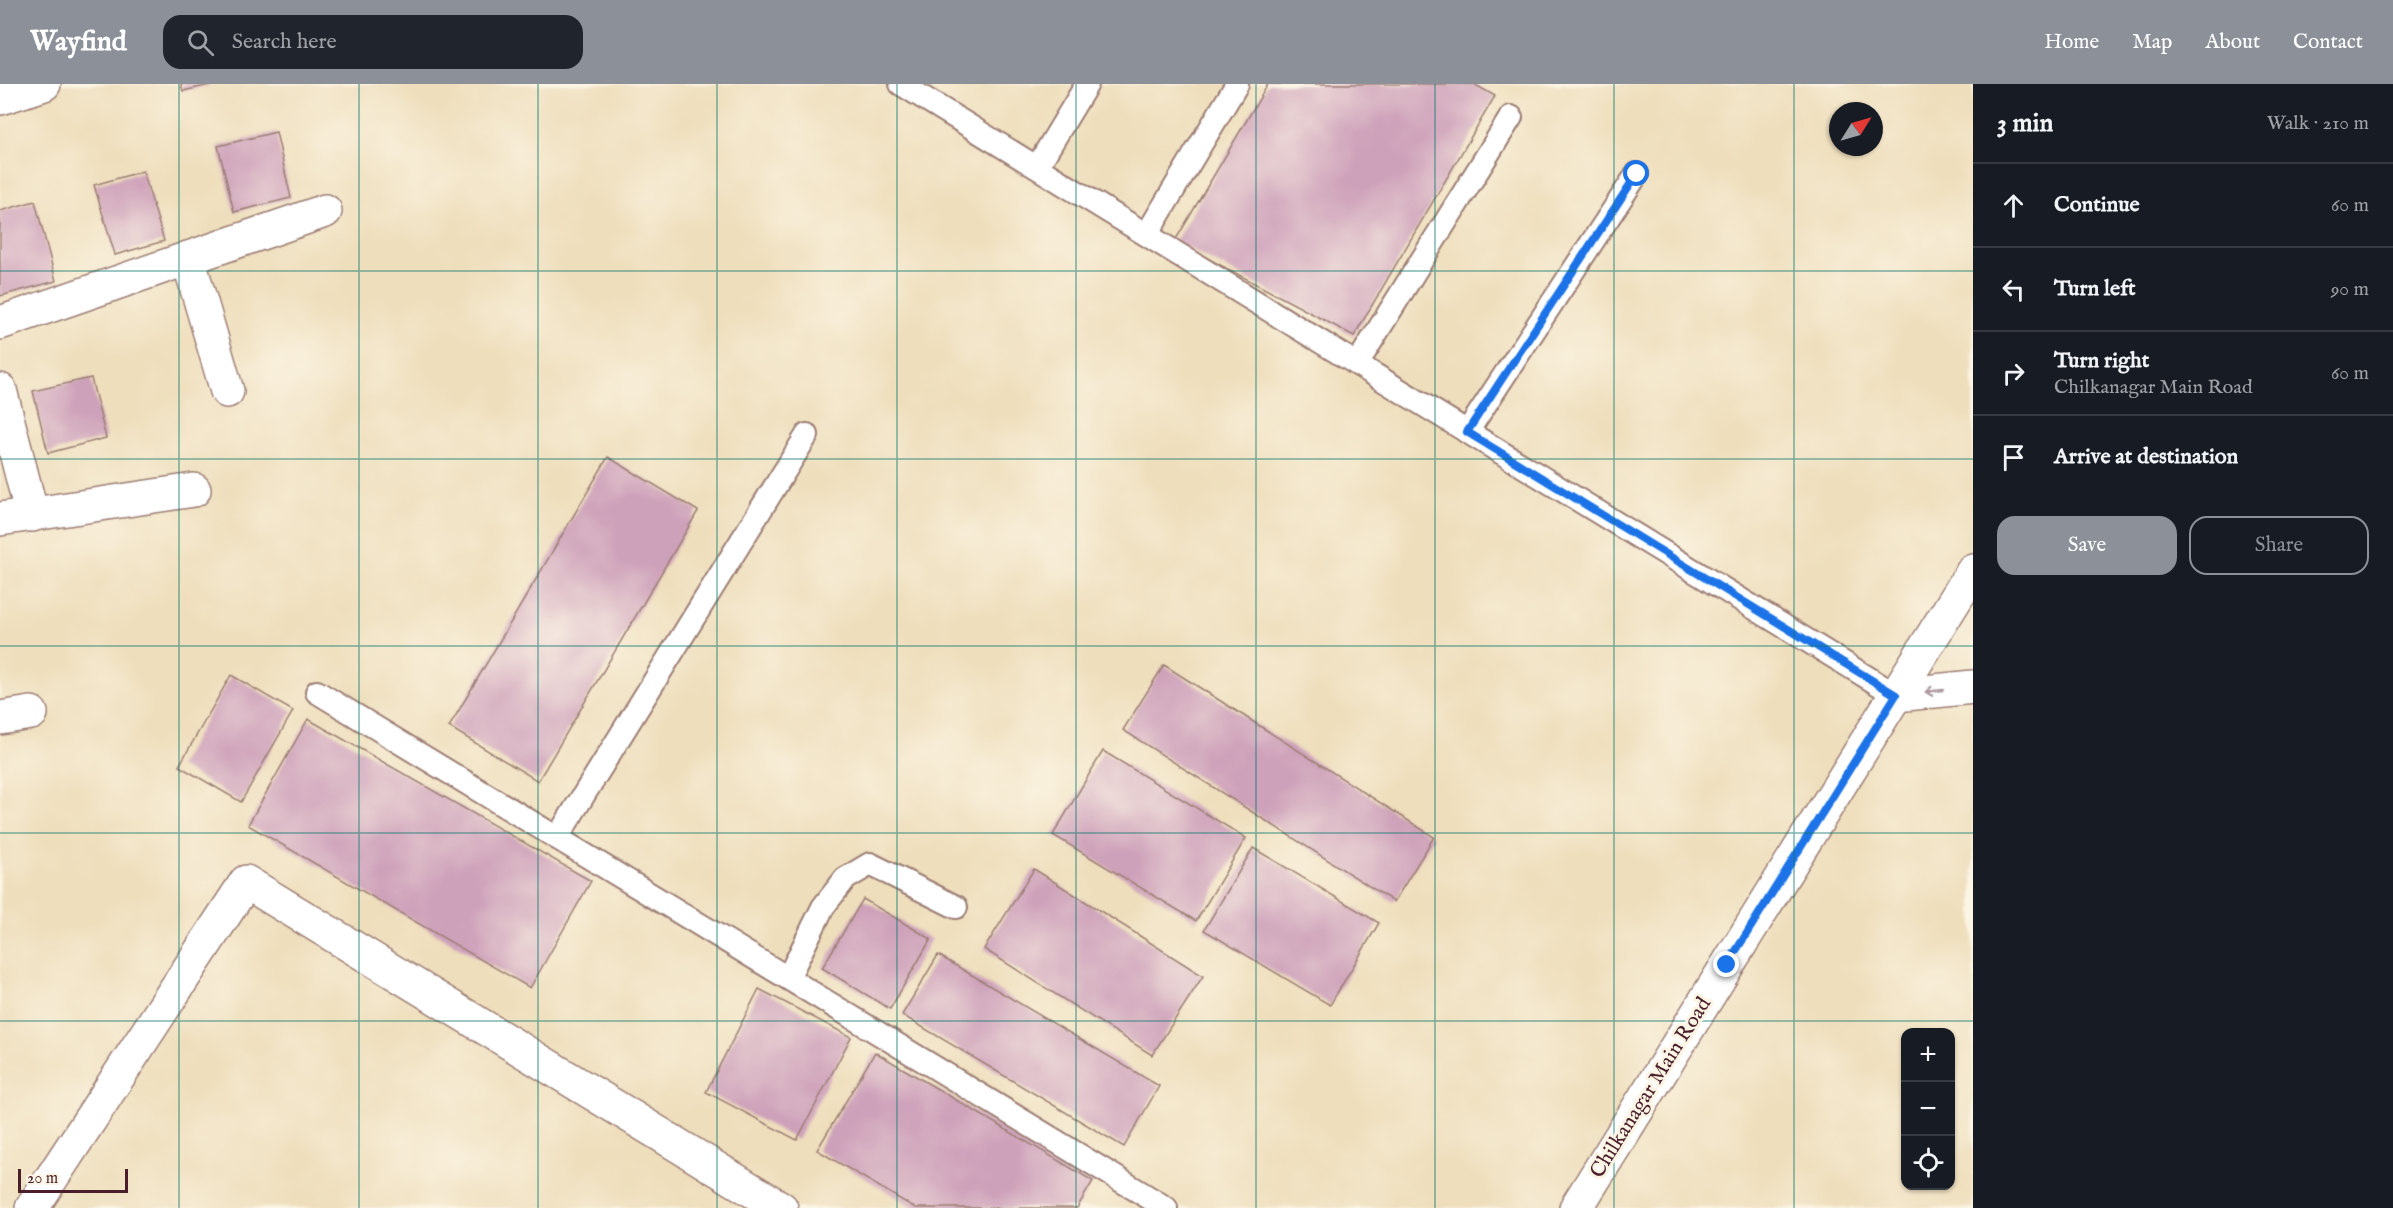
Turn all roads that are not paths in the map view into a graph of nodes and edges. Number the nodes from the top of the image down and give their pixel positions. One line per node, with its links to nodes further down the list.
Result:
1 (44, 84): 5 (street)
2 (902, 84): 7 (lane)
3 (1087, 84): 7 (lane)
4 (1237, 84): 10 (lane)
5 (0, 98)
6 (1510, 117): 13 (lane)
7 (1037, 167): 10 (lane)
8 (1637, 174): 16 (lane)
9 (325, 211): 11 (street)
10 (1147, 234): 13 (lane)
11 (188, 258): 12 (street); 15 (street)
12 (0, 323)
13 (1357, 364): 16 (lane)
14 (0, 390): 19 (street)
15 (227, 391)
16 (1467, 432): 24 (lane)
17 (807, 435): 25 (lane)
18 (194, 490): 19 (street)
19 (32, 515): 20 (street)
20 (0, 519)
21 (1973, 571): 24 (street, Chilkanagar Main Road)
22 (1973, 687): 24 (street, one-way to 24)
23 (317, 692): 25 (lane)
24 (1896, 695): 31 (street, Chilkanagar Main Road)
25 (556, 838): 27 (lane)
26 (956, 907): 27 (lane)
27 (788, 978): 30 (lane)
28 (32, 1208): 29 (street)
29 (781, 1208)
30 (1166, 1208)
31 (1576, 1208)

